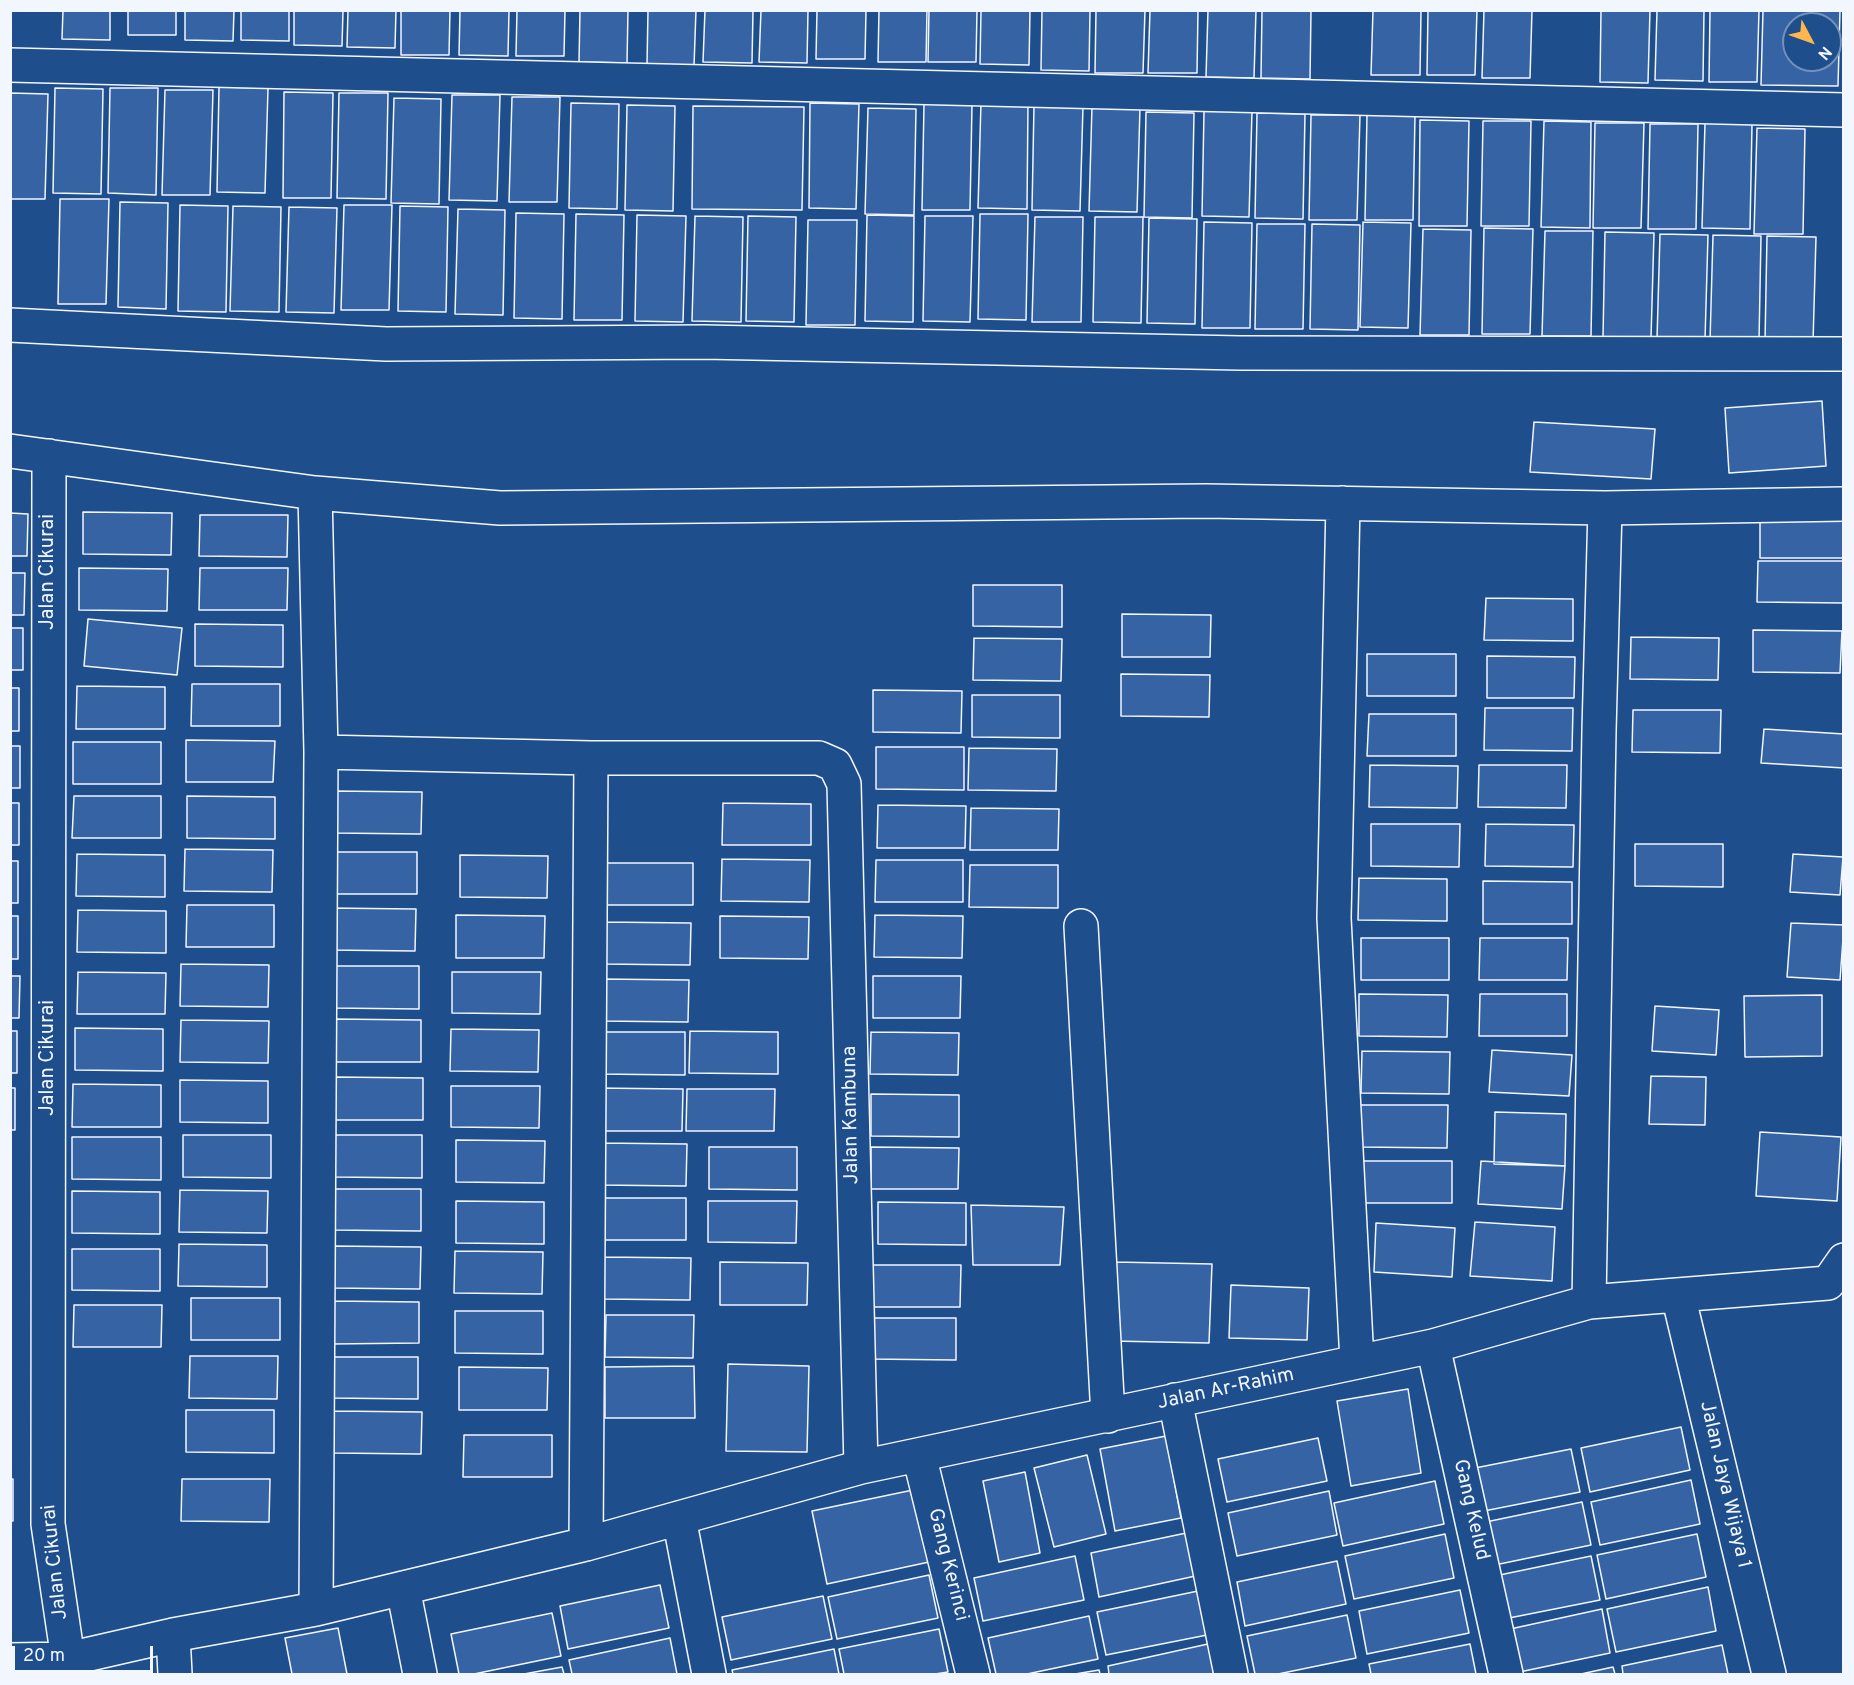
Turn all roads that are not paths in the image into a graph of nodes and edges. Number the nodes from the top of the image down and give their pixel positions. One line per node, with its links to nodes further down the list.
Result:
1 (10, 65): 2 (street)
2 (1844, 110)
3 (10, 325): 4 (street)
4 (1844, 354)
5 (10, 451): 6 (street)
6 (49, 456): 7 (street); 28 (street, Jalan Cikurai)
7 (315, 493): 8 (street); 11 (street)
8 (1343, 503): 10 (street); 18 (street)
9 (1844, 504): 10 (street)
10 (1605, 508): 16 (street)
11 (321, 752): 12 (street); 26 (street)
12 (591, 758): 22 (street, Jalan Kambuna); 24 (street)
13 (1081, 926): 20 (street)
14 (1844, 1260): 15 (street, Jalan Ar-Rahim)
15 (1678, 1295): 16 (street, Jalan Ar-Rahim); 36 (street, Jalan Jaya Wijaya 1)
16 (1589, 1302): 17 (street, Jalan Ar-Rahim)
17 (1433, 1346): 18 (street, Jalan Ar-Rahim); 35 (street, Gang Kelud)
18 (1357, 1362): 19 (street, Jalan Ar-Rahim)
19 (1175, 1400): 20 (street, Jalan Ar-Rahim); 34 (street)
20 (1108, 1416): 21 (street, Jalan Ar-Rahim)
21 (919, 1455): 22 (street, Jalan Ar-Rahim); 33 (street, Gang Kerinci)
22 (861, 1467): 23 (street, Jalan Ar-Rahim)
23 (679, 1518): 24 (street, Jalan Ar-Rahim); 32 (street)
24 (586, 1544): 25 (street, Jalan Ar-Rahim)
25 (403, 1588): 26 (street, Jalan Ar-Rahim); 31 (street)
26 (316, 1609): 27 (street, Jalan Ar-Rahim)
27 (173, 1635): 28 (street, Jalan Ar-Rahim); 30 (street)
28 (68, 1659): 29 (street, Jalan Ar-Rahim)
29 (10, 1660)
30 (175, 1674)
31 (420, 1674)
32 (710, 1674)
33 (973, 1674)
34 (1231, 1674)
35 (1506, 1674)
36 (1769, 1674)

